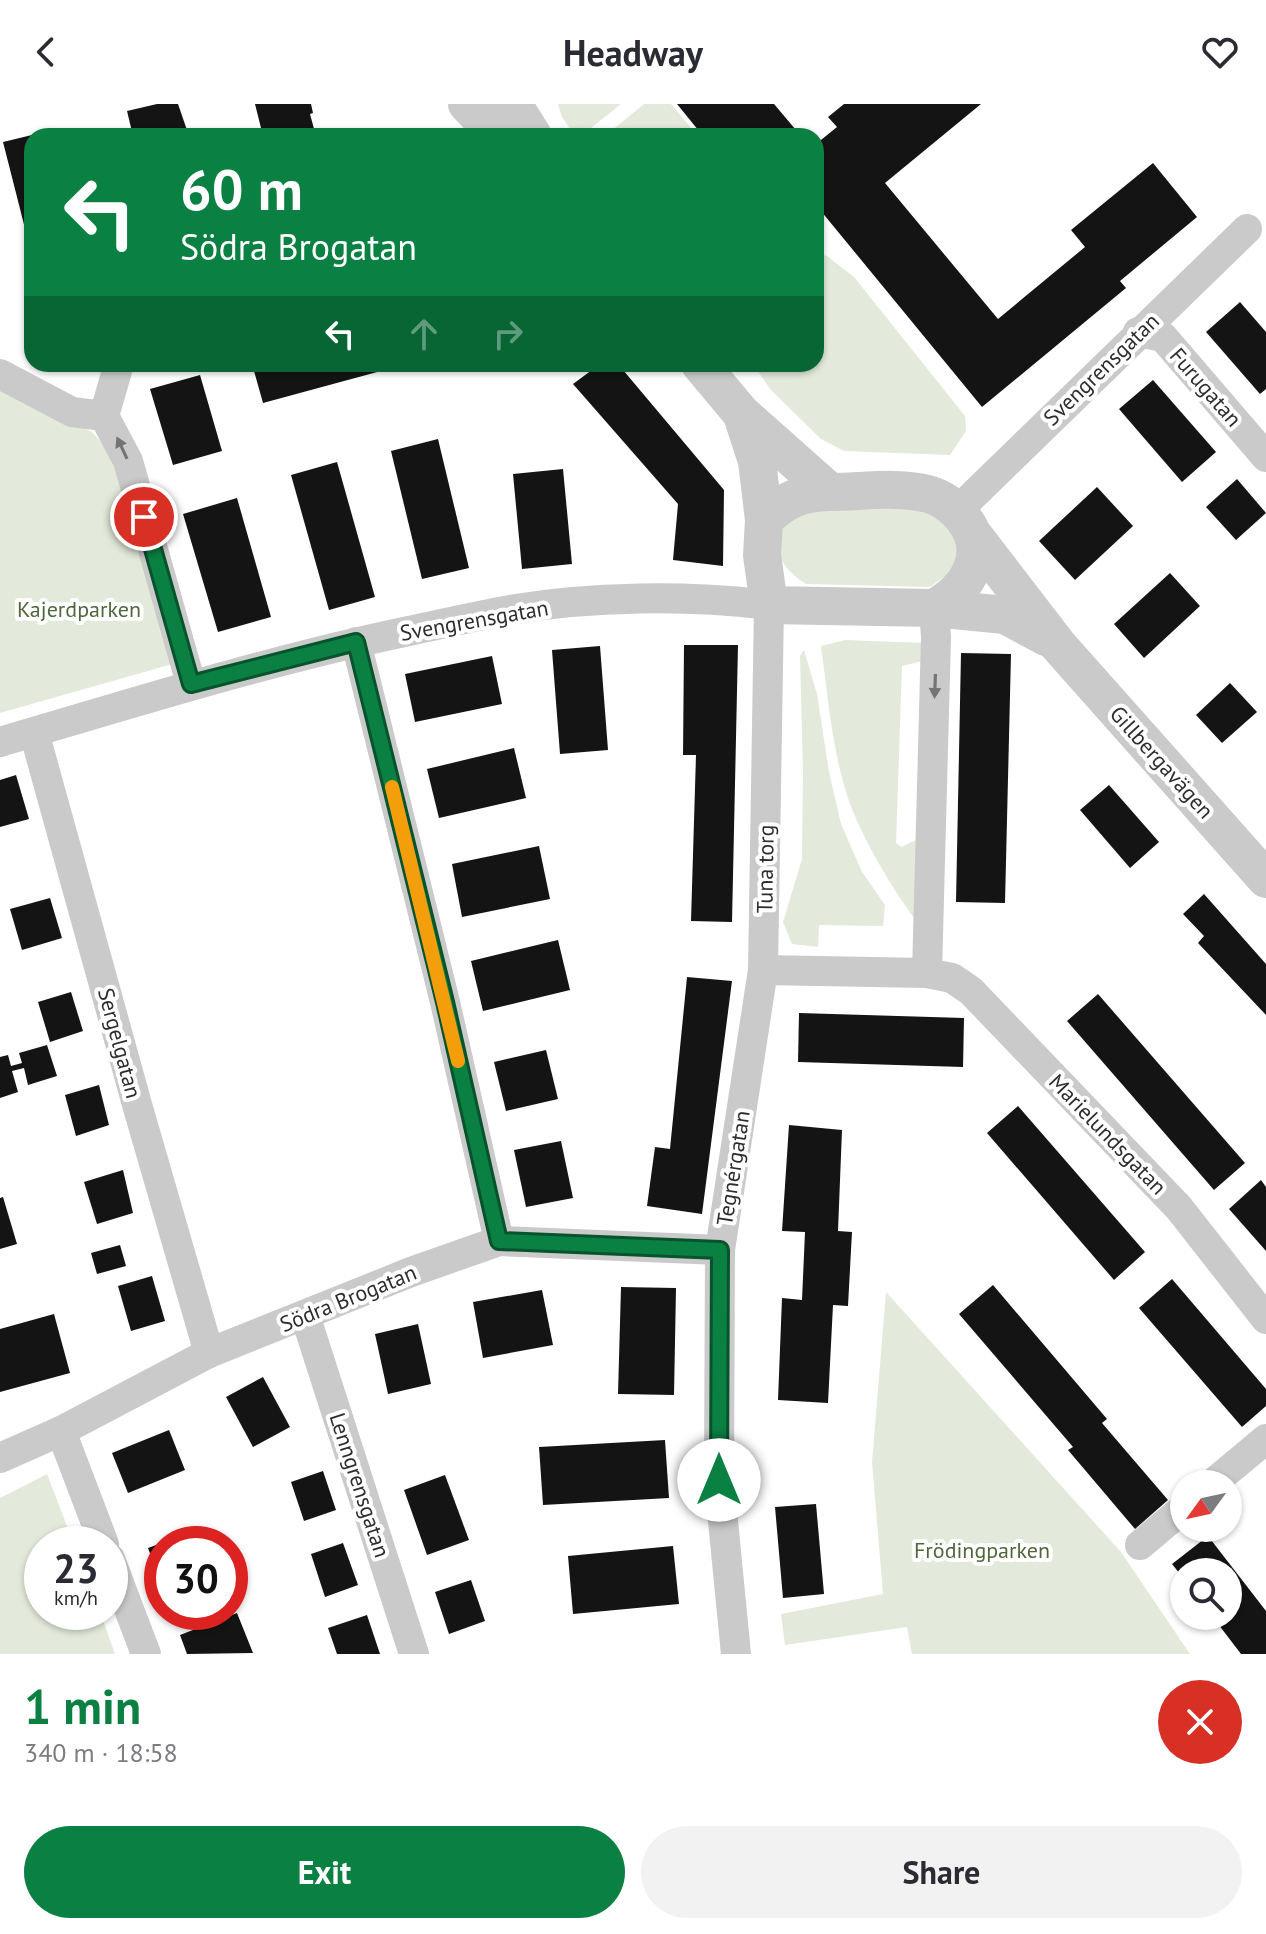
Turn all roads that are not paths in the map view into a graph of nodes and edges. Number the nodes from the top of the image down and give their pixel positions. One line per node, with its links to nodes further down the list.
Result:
1 (467, 104): 3 (street)
2 (513, 104): 4 (street)
3 (490, 128)
4 (528, 128)
5 (1247, 229): 6 (street, Svengrensgatan)
6 (1138, 332): 12 (street, Furugatan); 15 (street, Svengrensgatan)
7 (117, 372): 11 (street)
8 (707, 372): 10 (street)
9 (0, 374): 11 (street)
10 (741, 413): 13 (street); 14 (street)
11 (104, 416): 20 (street, one-way to 11)
12 (1266, 457)
13 (830, 492): 14 (street); 15 (street)
14 (764, 520): 16 (street)
15 (966, 524): 17 (street); 19 (street, Gillbergavägen)
16 (769, 605): 17 (street, Gillbergavägen); 18 (street, Svengrensgatan); 24 (street, Tuna torg)
17 (934, 608): 19 (street, Gillbergavägen); 25 (street, one-way to 25)
18 (356, 642): 20 (street, Svengrensgatan); 26 (street)
19 (1058, 645): 23 (street, Gillbergavägen)
20 (191, 684): 21 (street, Svengrensgatan)
21 (34, 732): 22 (street, Svengrensgatan); 30 (street, Sergelgatan)
22 (0, 742)
23 (1266, 879)
24 (763, 970): 25 (street); 27 (street, Tegnérgatan)
25 (929, 973): 29 (street, Marielundsgatan)
26 (499, 1241): 27 (street, Södra Brogatan); 28 (street, Södra Brogatan)
27 (720, 1250): 41 (street, Tegnérgatan)
28 (305, 1315): 30 (street, Södra Brogatan); 40 (street, Lenngrensgatan)
29 (1266, 1319)
30 (209, 1353): 31 (street, Södra Brogatan)
31 (61, 1431): 33 (street, Södra Brogatan); 36 (street)
32 (1266, 1439): 34 (street)
33 (0, 1458)
34 (1229, 1470)
35 (1170, 1520): 37 (street)
36 (97, 1526)
37 (1140, 1545)
38 (128, 1606): 39 (street)
39 (146, 1654)
40 (414, 1654)
41 (736, 1654)

